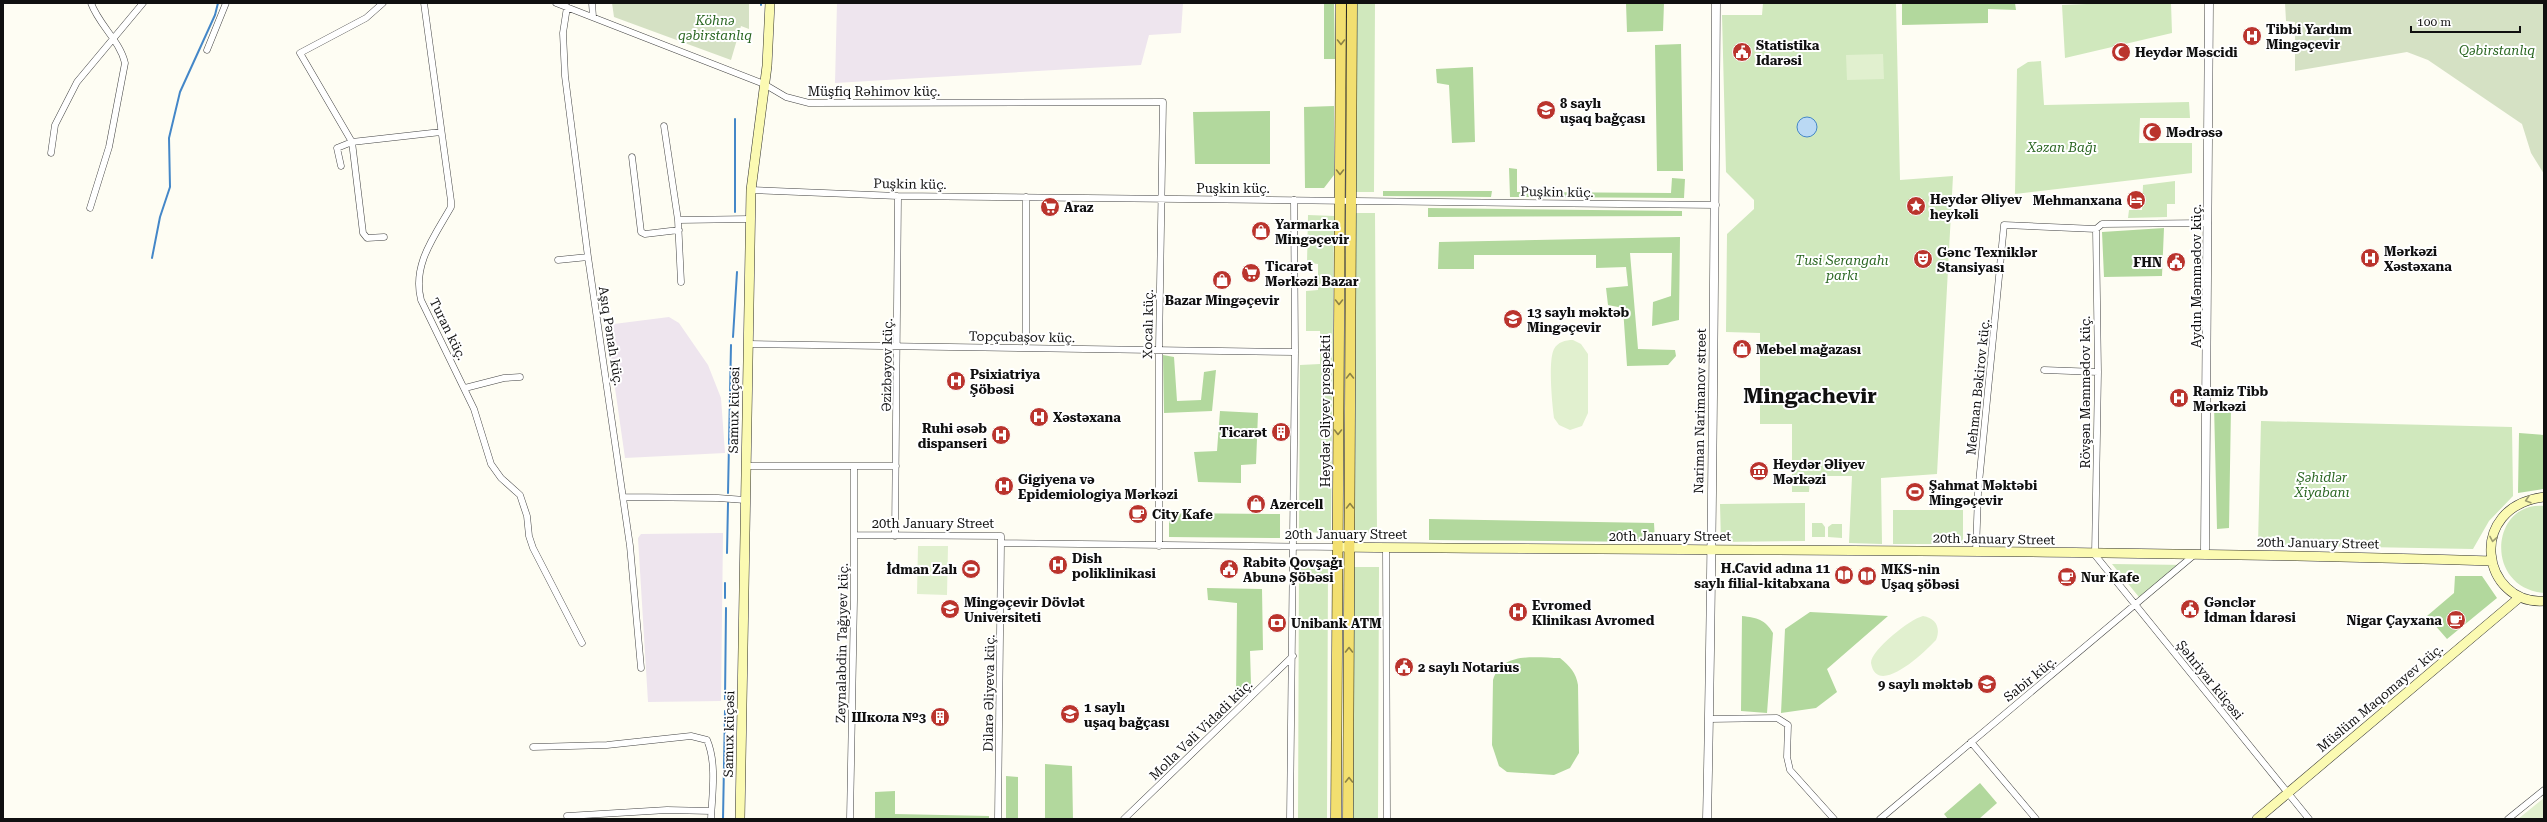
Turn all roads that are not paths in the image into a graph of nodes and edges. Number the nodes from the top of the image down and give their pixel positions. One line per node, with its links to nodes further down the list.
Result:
1 (91, 3): 15 (street)
2 (143, 3): 15 (street)
3 (226, 3): 16 (street)
4 (383, 3): 21 (street)
5 (424, 3): 20 (street, Turan küç.)
6 (556, 3): 13 (street, Müşfiq Rəhimov küç.)
7 (592, 3): 14 (street)
8 (770, 3): 17 (main road, Samux küçəsi)
9 (1341, 3): 30 (main road, Heydər Əliyev prospekti, one-way to 30)
10 (1352, 3): 31 (main road, Heydər Əliyev prospekti)
11 (1716, 3): 32 (street, Nariman Narimanov street)
12 (2209, 3): 36 (street, Aydın Məmmədov küç.)
13 (567, 7): 14 (street, Müşfiq Rəhimov küç.); 40 (street, Aşıq Pənah küç.)
14 (594, 18): 17 (street, Müşfiq Rəhimov küç.)
15 (113, 39): 22 (street); 33 (street)
16 (207, 50)
17 (764, 84): 18 (street, Müşfiq Rəhimov küç.); 25 (main road, Samux küçəsi)
18 (1163, 102): 28 (street, Xocalı küç.)
19 (664, 126): 35 (street)
20 (441, 132): 21 (street); 51 (street, Turan küç.)
21 (352, 142): 24 (street); 39 (street)
22 (51, 153)
23 (632, 157): 38 (street)
24 (342, 166)
25 (751, 190): 26 (street, Puşkin küç.); 34 (main road, Samux küçəsi)
26 (898, 196): 27 (street, Puşkin küç.); 44 (street, Əzizbəyov küç.)
27 (1026, 197): 28 (street, Puşkin küç.); 45 (street)
28 (1162, 199): 29 (street, Puşkin küç.); 46 (street, Xocalı küç.)
29 (1294, 200): 30 (street, Puşkin küç.); 47 (street)
30 (1340, 200): 31 (street, Puşkin küç.); 63 (main road, Heydər Əliyev prospekti, one-way to 63)
31 (1351, 201): 32 (street, Puşkin küç.); 64 (main road, Heydər Əliyev prospekti, one-way to 31)
32 (1716, 206): 66 (street, Nariman Narimanov street)
33 (90, 208)
34 (751, 219): 35 (street); 43 (main road, Samux küçəsi)
35 (678, 220): 38 (street)
36 (2208, 222): 37 (street); 67 (street, Aydın Məmmədov küç.)
37 (2096, 229): 49 (street, Rövşən Məmmədov küç.); 68 (street, Mehman Bəkirov küç.)
38 (679, 230): 42 (street)
39 (384, 237)
40 (588, 257): 41 (street); 55 (street, Aşıq Pənah küç.)
41 (558, 260)
42 (681, 282)
43 (748, 344): 44 (street, Topçubaşov küç.); 52 (main road, Samux küçəsi)
44 (898, 347): 45 (street, Topçubaşov küç.); 53 (street, Əzizbəyov küç.)
45 (1026, 348): 46 (street, Topçubaşov küç.)
46 (1159, 349): 47 (street, Topçubaşov küç.); 61 (street, Xocalı küç.)
47 (1295, 352): 62 (street)
48 (2044, 370): 49 (street)
49 (2098, 372): 69 (street, Rövşən Məmmədov küç.)
50 (520, 377): 51 (street)
51 (465, 388): 75 (street, Turan küç.)
52 (746, 466): 54 (street); 57 (main road, Samux küçəsi)
53 (896, 466): 54 (street); 59 (street, Əzizbəyov küç.)
54 (854, 467): 58 (street, Zeynalabdin Tağıyev küç.)
55 (624, 497): 57 (street); 77 (street, Aşıq Pənah küç.)
56 (2544, 497): 71 (main road, one-way to 71)
57 (745, 500): 86 (main road, Samux küçəsi)
58 (854, 535): 59 (street, 20th January Street); 87 (street, Zeynalabdin Tağıyev küç.)
59 (895, 536): 60 (street, 20th January Street)
60 (1001, 543): 61 (street, 20th January Street); 88 (street, Dilarə Əliyeva küç.)
61 (1160, 546): 62 (street, 20th January Street)
62 (1293, 547): 63 (street, 20th January Street); 76 (street)
63 (1337, 547): 64 (main road, 20th January Street); 91 (main road, Heydər Əliyev prospekti)
64 (1349, 548): 65 (main road, 20th January Street); 92 (main road, Heydər Əliyev prospekti, one-way to 64)
65 (1386, 548): 66 (main road, 20th January Street); 93 (street)
66 (1711, 550): 68 (main road, 20th January Street); 78 (street, Nariman Narimanov street)
67 (2206, 550)
68 (1976, 552): 69 (main road, 20th January Street)
69 (2095, 555): 70 (main road, 20th January Street); 74 (street, Şəhriyar küçəsi)
70 (2194, 555): 71 (main road, 20th January Street); 74 (street, Sabir küç.)
71 (2492, 561): 72 (main road)
72 (2520, 597): 73 (main road); 82 (main road, Müslüm Maqomayev küç.)
73 (2544, 602)
74 (2135, 605): 79 (street, Sabir küç.); 82 (street, Şəhriyar küçəsi)
75 (582, 643)
76 (1293, 656): 89 (street, Molla Vəli Vidadi küç.); 90 (street)
77 (641, 668)
78 (1709, 719): 94 (street, Nariman Narimanov street); 95 (street)
79 (1971, 742): 96 (street, Sabir küç.); 97 (street)
80 (533, 747): 83 (street)
81 (2544, 790): 100 (street)
82 (2288, 793): 98 (main road, Müslüm Maqomayev küç.); 99 (street, Şəhriyar küçəsi)
83 (711, 811): 84 (street); 85 (street)
84 (567, 816)
85 (710, 819)
86 (740, 819)
87 (850, 819)
88 (998, 819)
89 (1124, 819)
90 (1290, 819)
91 (1336, 819)
92 (1348, 819)
93 (1387, 819)
94 (1707, 819)
95 (1834, 819)
96 (1880, 819)
97 (2036, 819)
98 (2257, 819)
99 (2309, 819)
100 (2508, 819)

